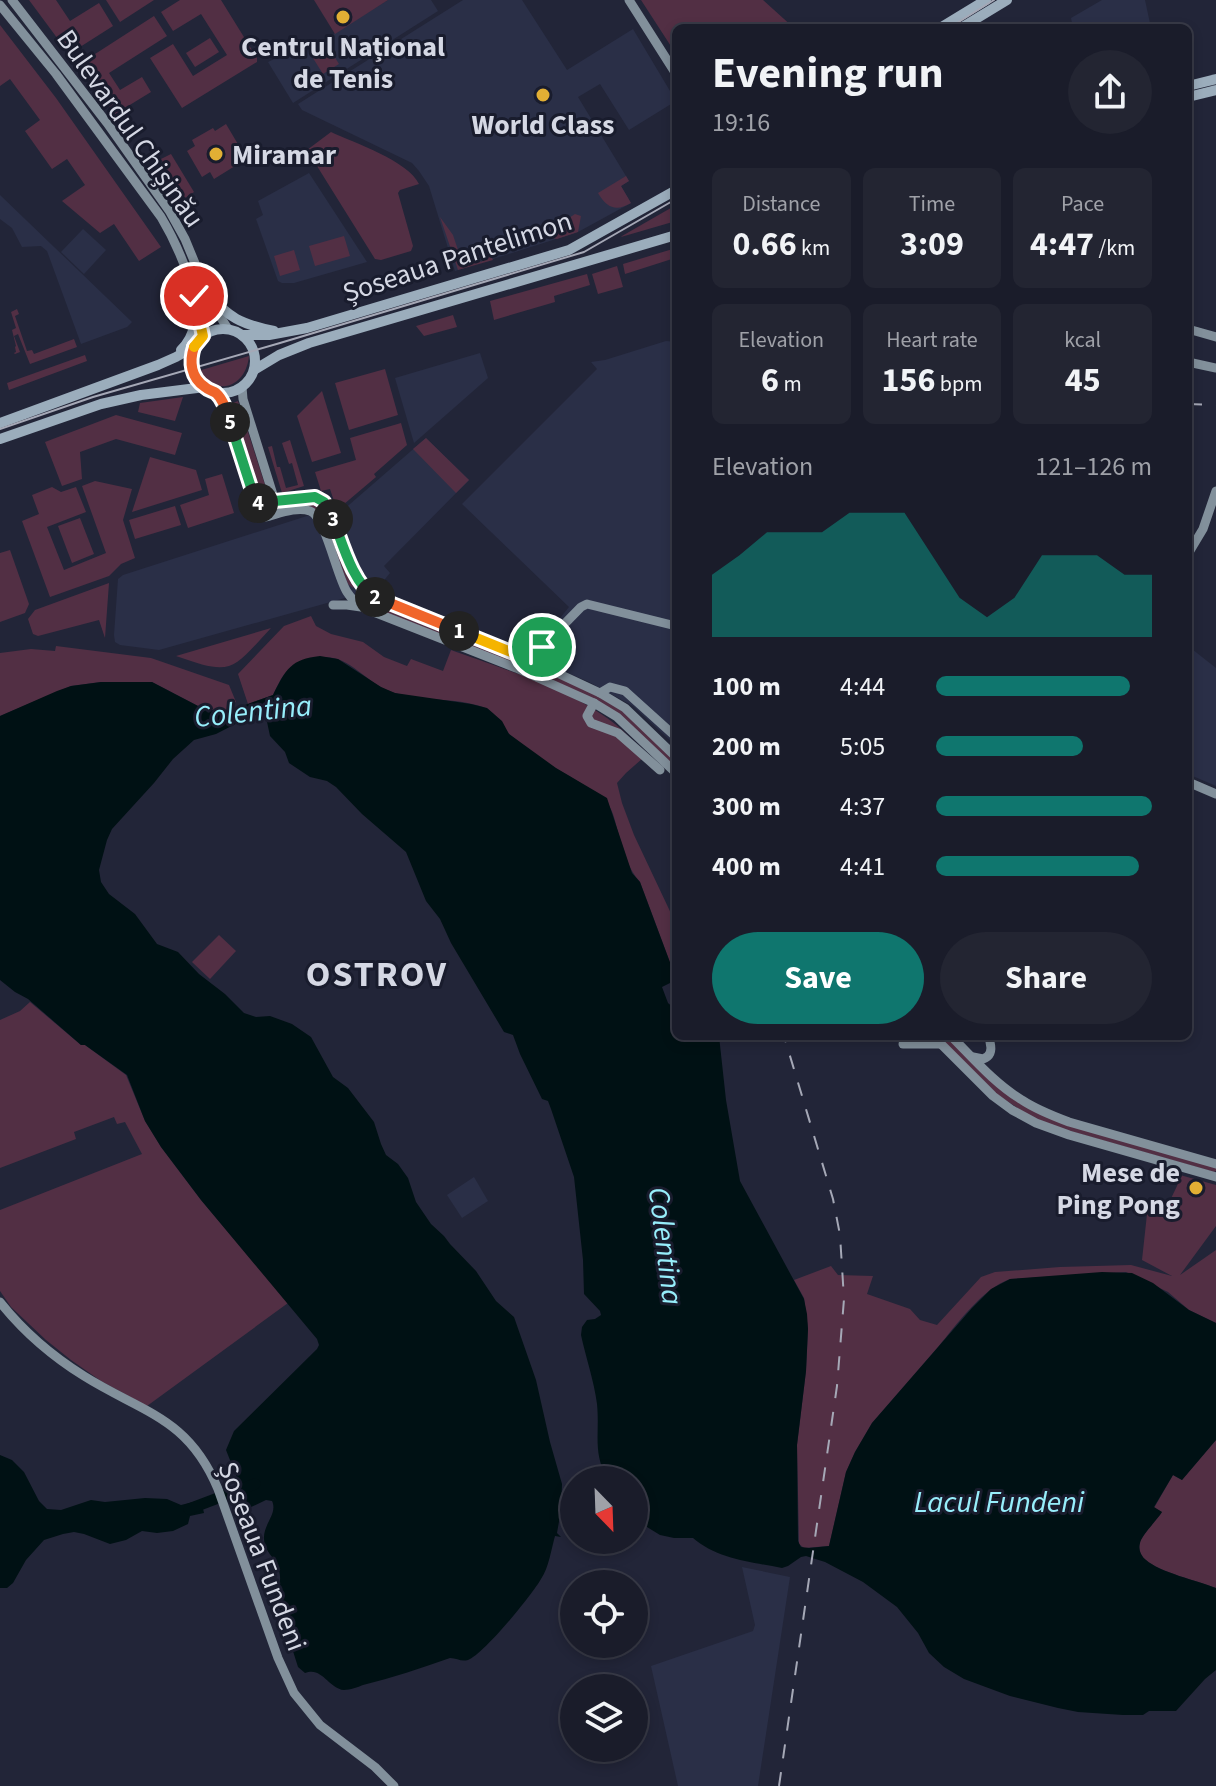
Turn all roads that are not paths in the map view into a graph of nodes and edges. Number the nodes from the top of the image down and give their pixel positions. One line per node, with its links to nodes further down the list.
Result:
1 (12, 0): 15 (main road, Bulevardul Chișinău)
2 (629, 0): 8 (main road)
3 (986, 0): 6 (main road)
4 (1007, 0): 7 (main road)
5 (0, 5): 16 (main road, Bulevardul Chișinău)
6 (947, 24)
7 (968, 24)
8 (672, 68)
9 (1216, 79): 10 (main road)
10 (1192, 85)
11 (1216, 90): 12 (main road)
12 (1192, 96)
13 (672, 192): 19 (main road, Șoseaua Pantelimon)
14 (672, 236): 27 (main road, Șoseaua Pantelimon)
15 (206, 293): 17 (main road, Bulevardul Chișinău); 19 (main road)
16 (194, 296): 21 (main road, Bulevardul Chișinău); 25 (main road)
17 (228, 329): 20 (main road); 21 (main road)
18 (1192, 330): 22 (main road)
19 (284, 333): 20 (main road, Șoseaua Pantelimon)
20 (242, 335): 27 (main road)
21 (203, 336): 23 (main road)
22 (1216, 337)
23 (195, 346): 25 (main road); 29 (main road)
24 (1192, 363): 26 (main road)
25 (158, 365): 30 (main road)
26 (1216, 368)
27 (254, 370): 28 (main road)
28 (242, 387): 29 (main road); 33 (main road)
29 (210, 390): 31 (main road); 34 (main road)
30 (0, 423)
31 (0, 439)
32 (1216, 491): 36 (main road)
33 (274, 501): 34 (main road); 35 (main road); 42 (main road)
34 (257, 506): 35 (main road)
35 (274, 514): 38 (main road)
36 (1210, 525): 37 (main road)
37 (1192, 549)
38 (343, 585): 39 (main road); 39 (main road)
39 (366, 609): 45 (main road)
40 (672, 625): 41 (main road)
41 (542, 647): 42 (main road); 43 (main road)
42 (521, 656): 43 (main road)
43 (548, 668): 44 (main road)
44 (600, 693): 46 (main road); 47 (main road)
45 (594, 703): 48 (main road); 49 (main road)
46 (672, 733)
47 (672, 753)
48 (672, 769)
49 (660, 770)
50 (1192, 784): 51 (main road)
51 (1216, 794)
52 (910, 1040): 56 (main road)
53 (936, 1040): 56 (main road)
54 (955, 1040): 57 (main road)
55 (990, 1042): 57 (main road)
56 (940, 1044): 59 (main road)
57 (973, 1057): 58 (main road)
58 (1216, 1164)
59 (1216, 1177)
60 (0, 1302): 62 (main road, Șoseaua Fundeni)
61 (0, 1311): 62 (main road, Șoseaua Fundeni)
62 (207, 1470): 63 (main road, Șoseaua Fundeni)
63 (391, 1786)

